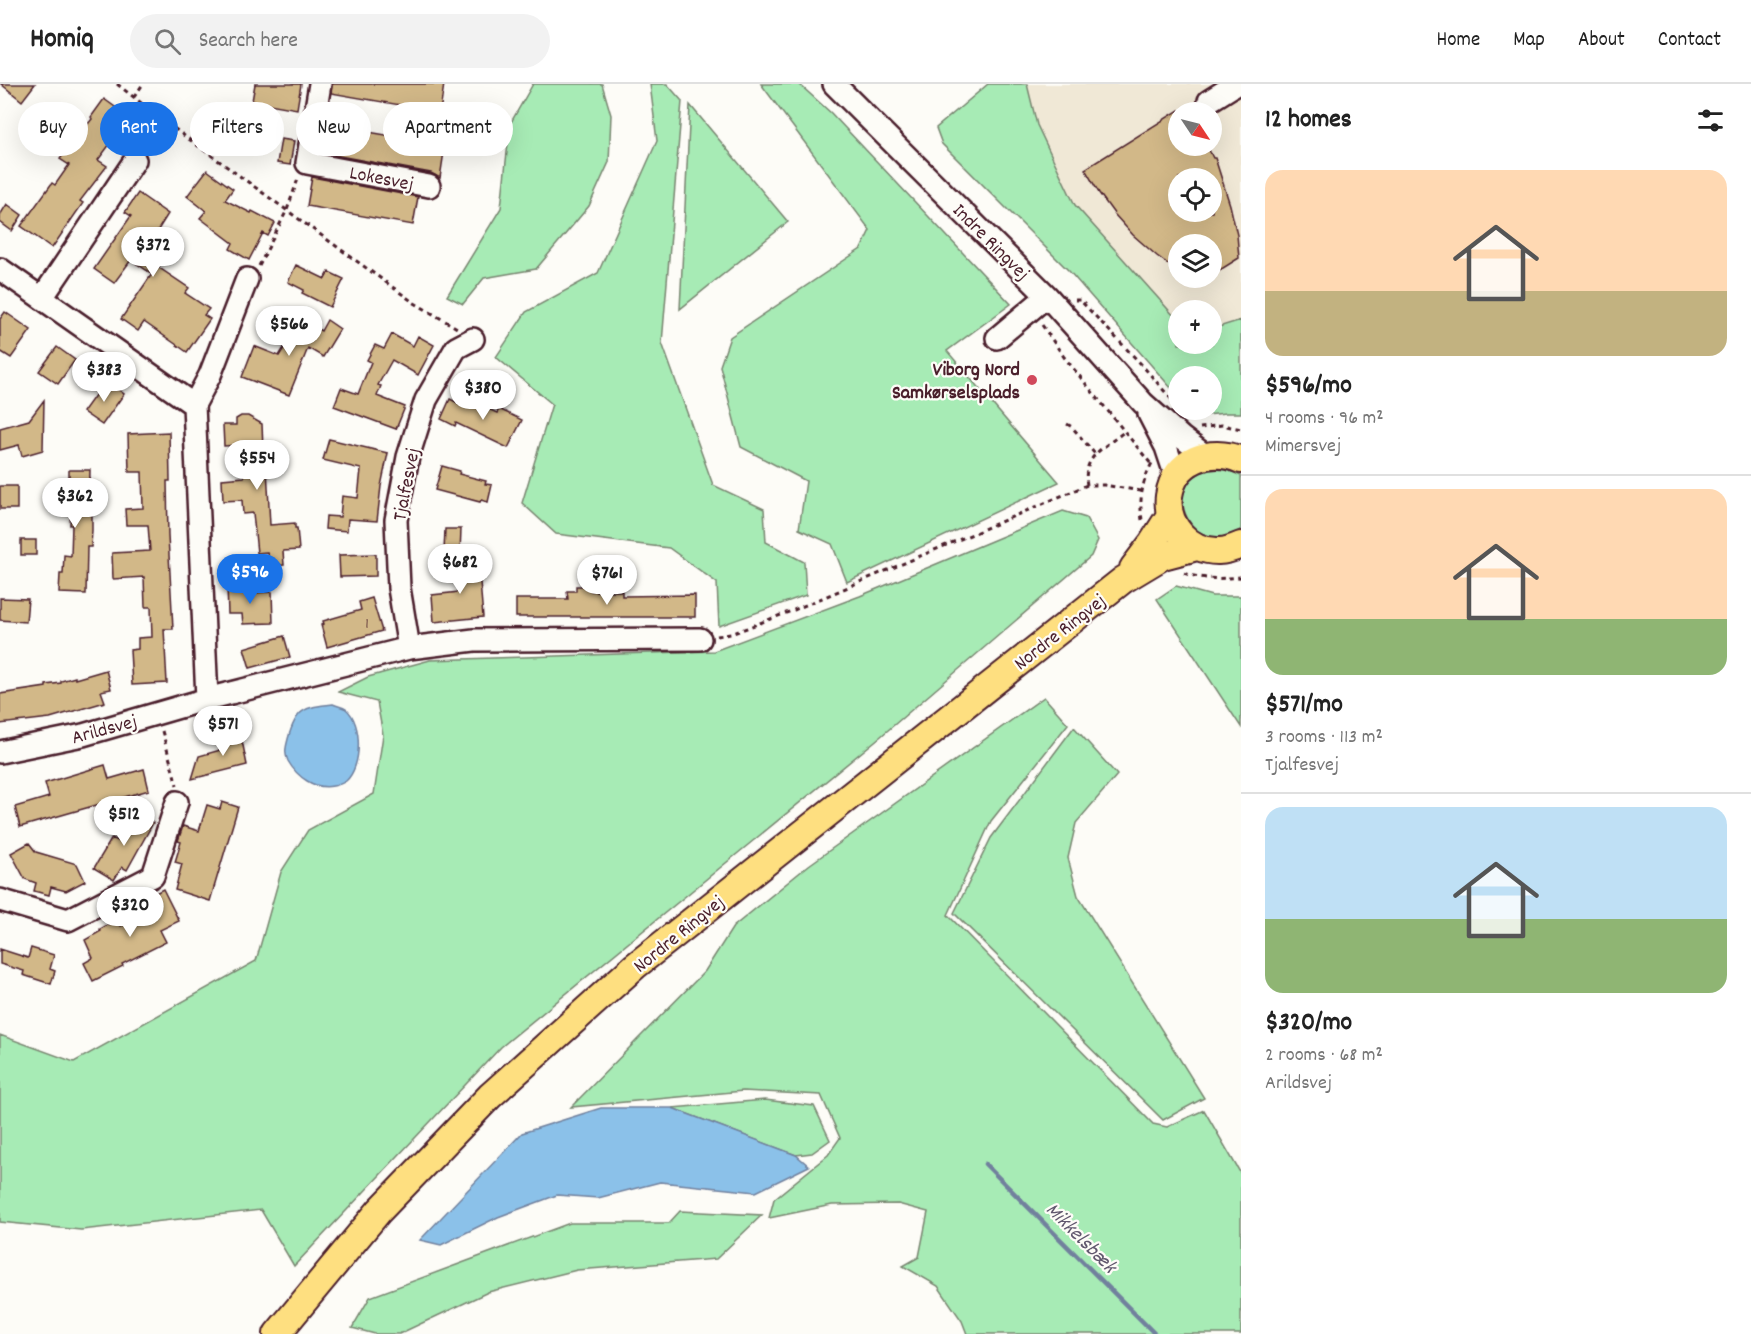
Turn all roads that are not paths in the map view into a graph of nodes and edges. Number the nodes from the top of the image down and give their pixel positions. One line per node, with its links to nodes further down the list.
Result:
1 (320, 84): 6 (street, Lokesvej)
2 (834, 84): 9 (street, Indre Ringvej)
3 (1236, 84): 4 (street)
4 (1209, 101)
5 (135, 160): 10 (street)
6 (429, 186)
7 (0, 269): 10 (street)
8 (247, 279): 14 (street)
9 (1047, 296): 11 (street); 13 (street, Indre Ringvej)
10 (42, 298): 14 (street)
11 (997, 338)
12 (473, 339): 23 (street, Tjalfesvej)
13 (1143, 403): 15 (street, Indre Ringvej); 17 (street, Indre Ringvej)
14 (194, 405): 24 (street)
15 (1206, 456): 16 (main road); 17 (main road)
16 (1241, 460)
17 (1176, 477): 18 (main road)
18 (1170, 515): 19 (main road); 21 (main road, Nordre Ringvej)
19 (1197, 547): 20 (main road); 21 (main road, Nordre Ringvej)
20 (1237, 551)
21 (1123, 580): 28 (main road, Nordre Ringvej)
22 (699, 639): 23 (street)
23 (409, 648): 24 (street)
24 (207, 699): 25 (street, Arildsvej)
25 (0, 753)
26 (177, 802): 27 (street)
27 (0, 900)
28 (277, 1334)

